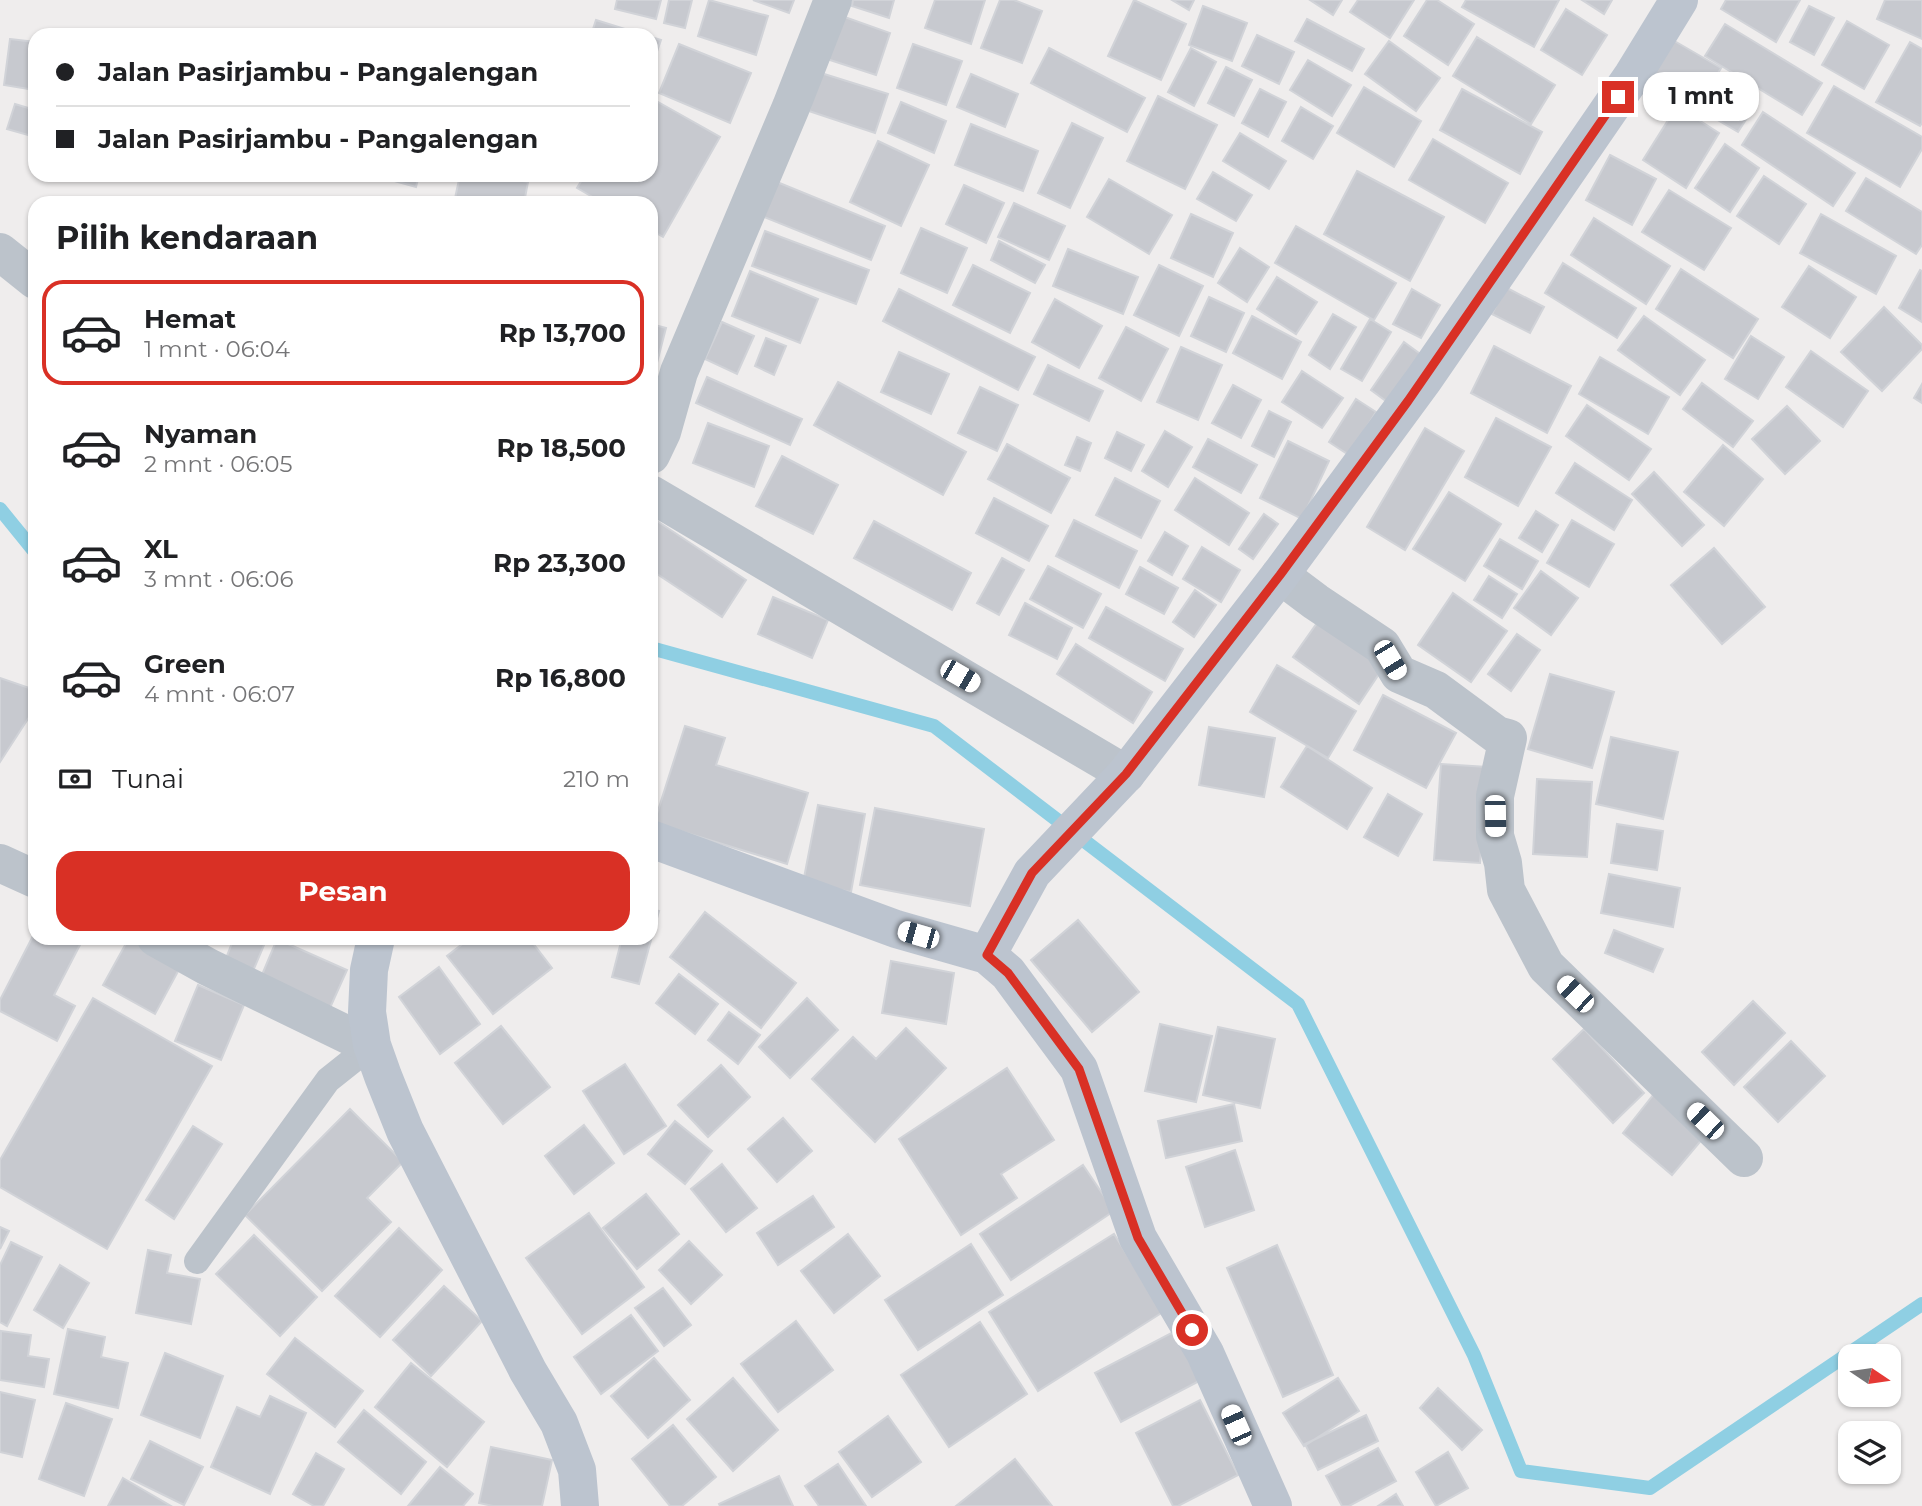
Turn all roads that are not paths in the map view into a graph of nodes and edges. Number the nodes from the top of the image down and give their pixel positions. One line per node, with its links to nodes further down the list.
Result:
1 (833, 0): 5 (street)
2 (1679, 0): 7 (main road)
3 (0, 252): 4 (street)
4 (28, 274)
5 (658, 438)
6 (658, 498): 8 (street)
7 (1280, 575): 8 (main road); 16 (street)
8 (1117, 782): 14 (main road)
9 (658, 842): 14 (main road)
10 (0, 863): 11 (street)
11 (28, 876)
12 (169, 945): 15 (street)
13 (375, 945): 15 (main road)
14 (987, 955): 19 (main road)
15 (372, 1043): 17 (lane); 18 (main road)
16 (1744, 1158)
17 (197, 1261)
18 (580, 1506)
19 (1273, 1506)

